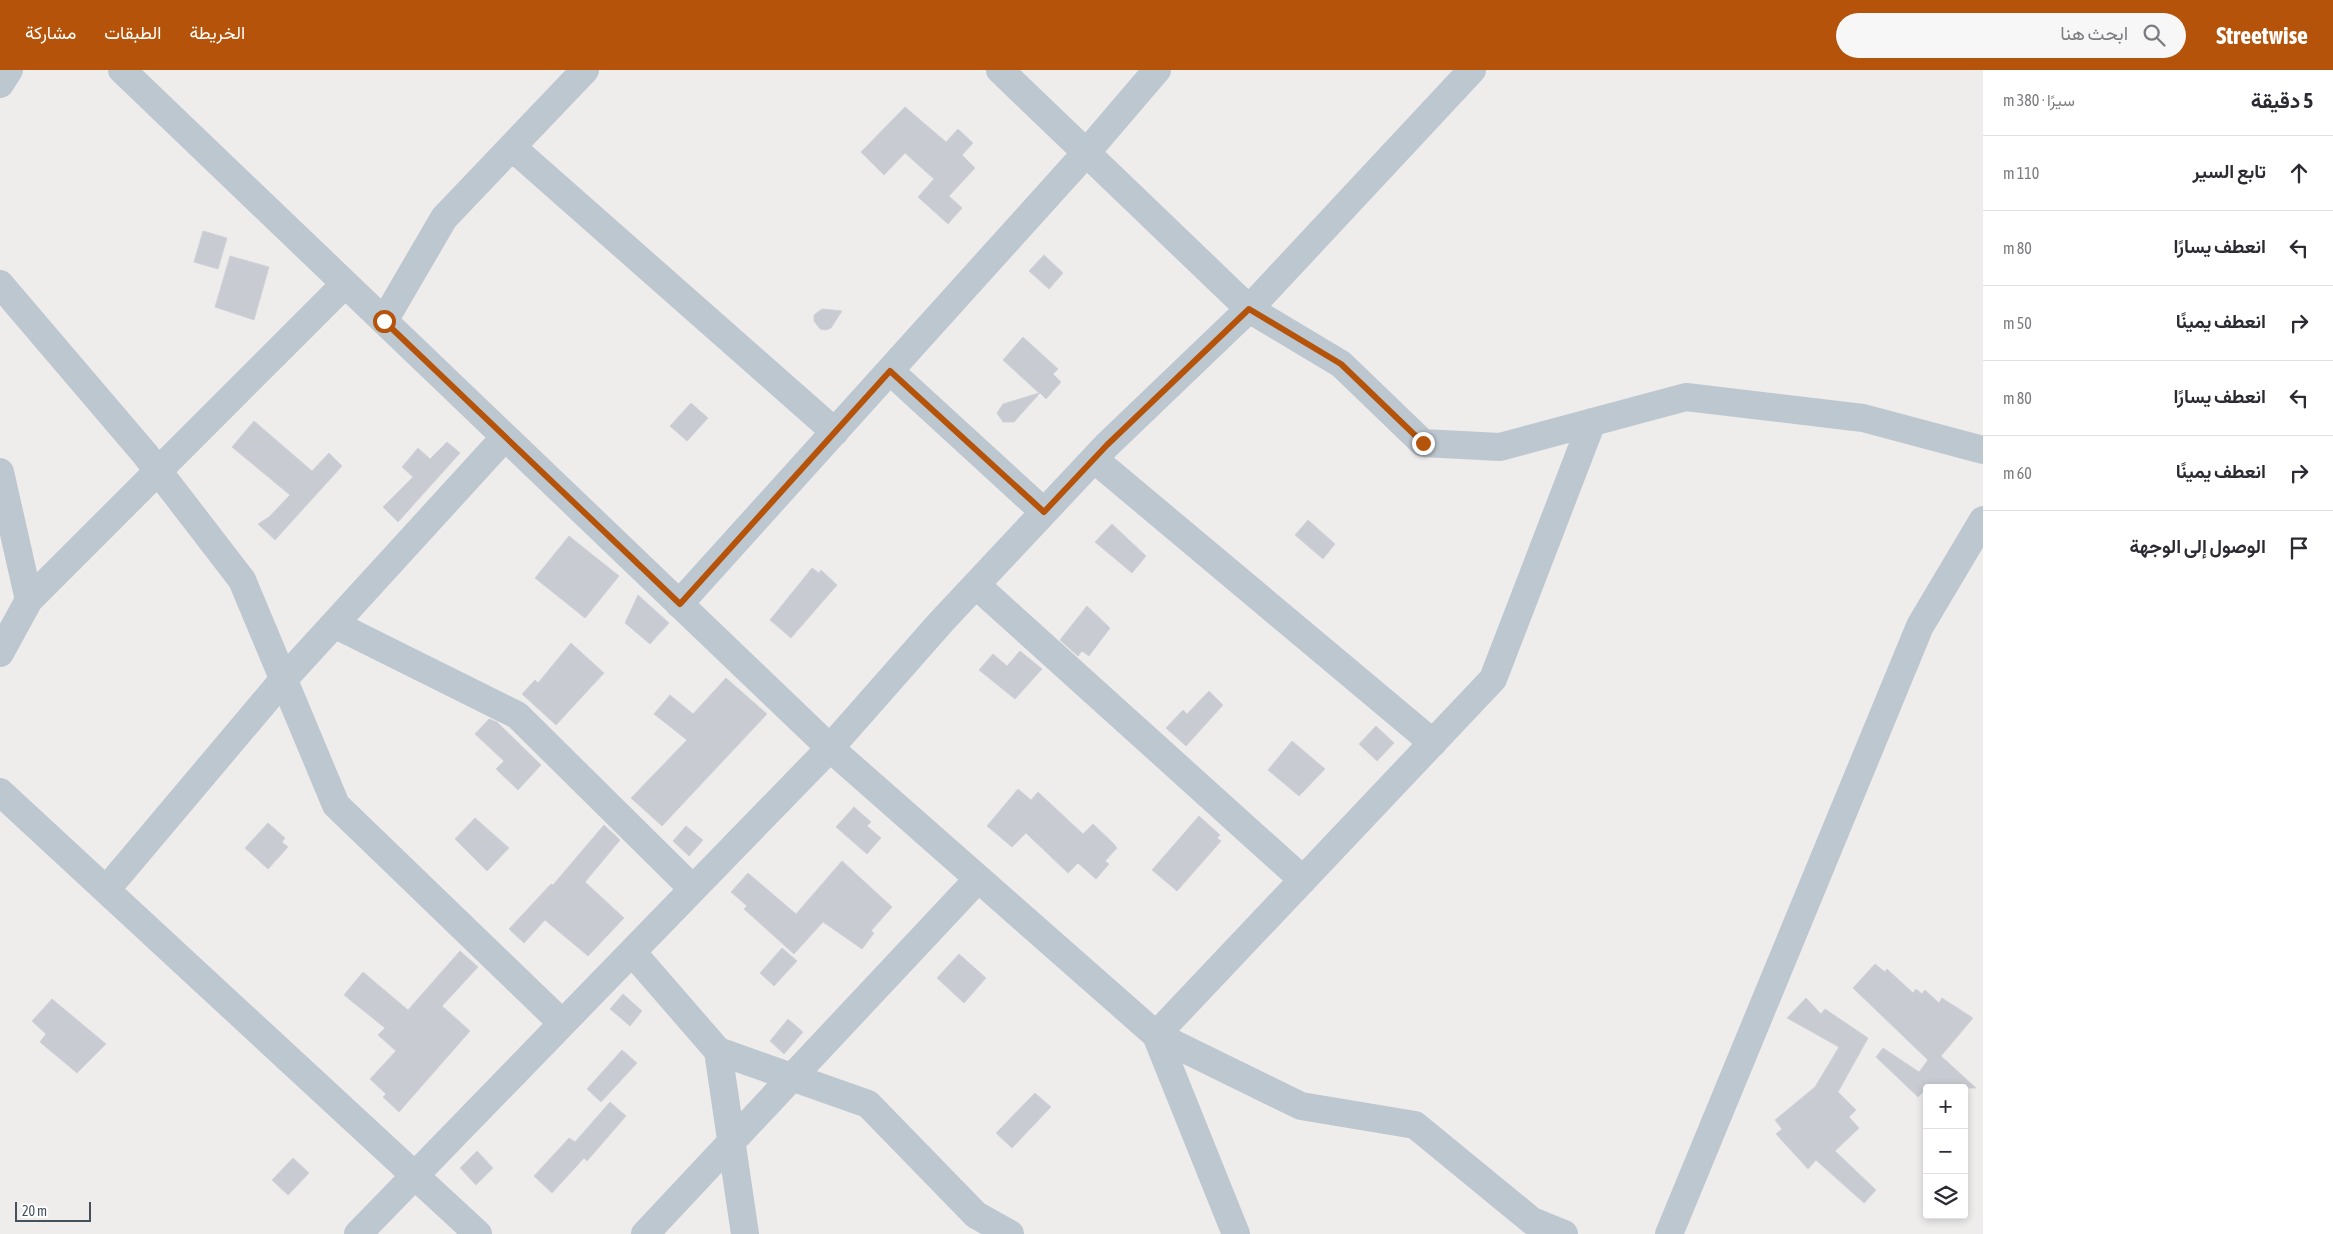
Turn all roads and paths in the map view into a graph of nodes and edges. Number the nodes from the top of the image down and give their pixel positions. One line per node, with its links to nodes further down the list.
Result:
1 (9, 70): 7 (street)
2 (122, 70): 11 (street)
3 (585, 70): 8 (street)
4 (1000, 70): 9 (street)
5 (1157, 70): 9 (street)
6 (1472, 70): 12 (street)
7 (0, 84)
8 (513, 148): 13 (street); 16 (street)
9 (1086, 153): 12 (street); 14 (street)
10 (0, 284): 20 (street)
11 (345, 284): 13 (street); 20 (street)
12 (1249, 309): 15 (street); 19 (street)
13 (384, 321): 17 (street)
14 (890, 371): 16 (street); 22 (street)
15 (1592, 422): 18 (street); 30 (street)
16 (835, 432): 26 (street)
17 (505, 437): 26 (street); 27 (street)
18 (1983, 450)
19 (1094, 459): 22 (street); 30 (street)
20 (158, 470): 25 (street); 29 (street)
21 (0, 472): 25 (street)
22 (1044, 512): 24 (street)
23 (1983, 520): 51 (street)
24 (976, 585): 31 (street); 34 (street)
25 (29, 600): 28 (street)
26 (680, 604): 31 (street)
27 (334, 624): 29 (street); 35 (street)
28 (0, 653)
29 (283, 680): 36 (street); 38 (street)
30 (1433, 743): 34 (street)
31 (830, 748): 33 (street); 35 (street)
32 (0, 792): 36 (street)
33 (978, 879): 39 (street); 41 (street)
34 (1303, 880): 39 (street)
35 (693, 888): 37 (street)
36 (106, 890): 43 (street)
37 (632, 952): 38 (street); 40 (street)
38 (562, 1024): 43 (street)
39 (1156, 1035): 49 (street); 50 (street)
40 (718, 1050): 41 (street); 42 (street)
41 (792, 1077): 42 (street); 48 (street)
42 (731, 1142): 46 (street); 47 (street)
43 (414, 1176): 44 (street); 45 (street)
44 (358, 1234)
45 (478, 1234)
46 (645, 1234)
47 (745, 1234)
48 (1010, 1234)
49 (1236, 1234)
50 (1564, 1234)
51 (1670, 1234)

